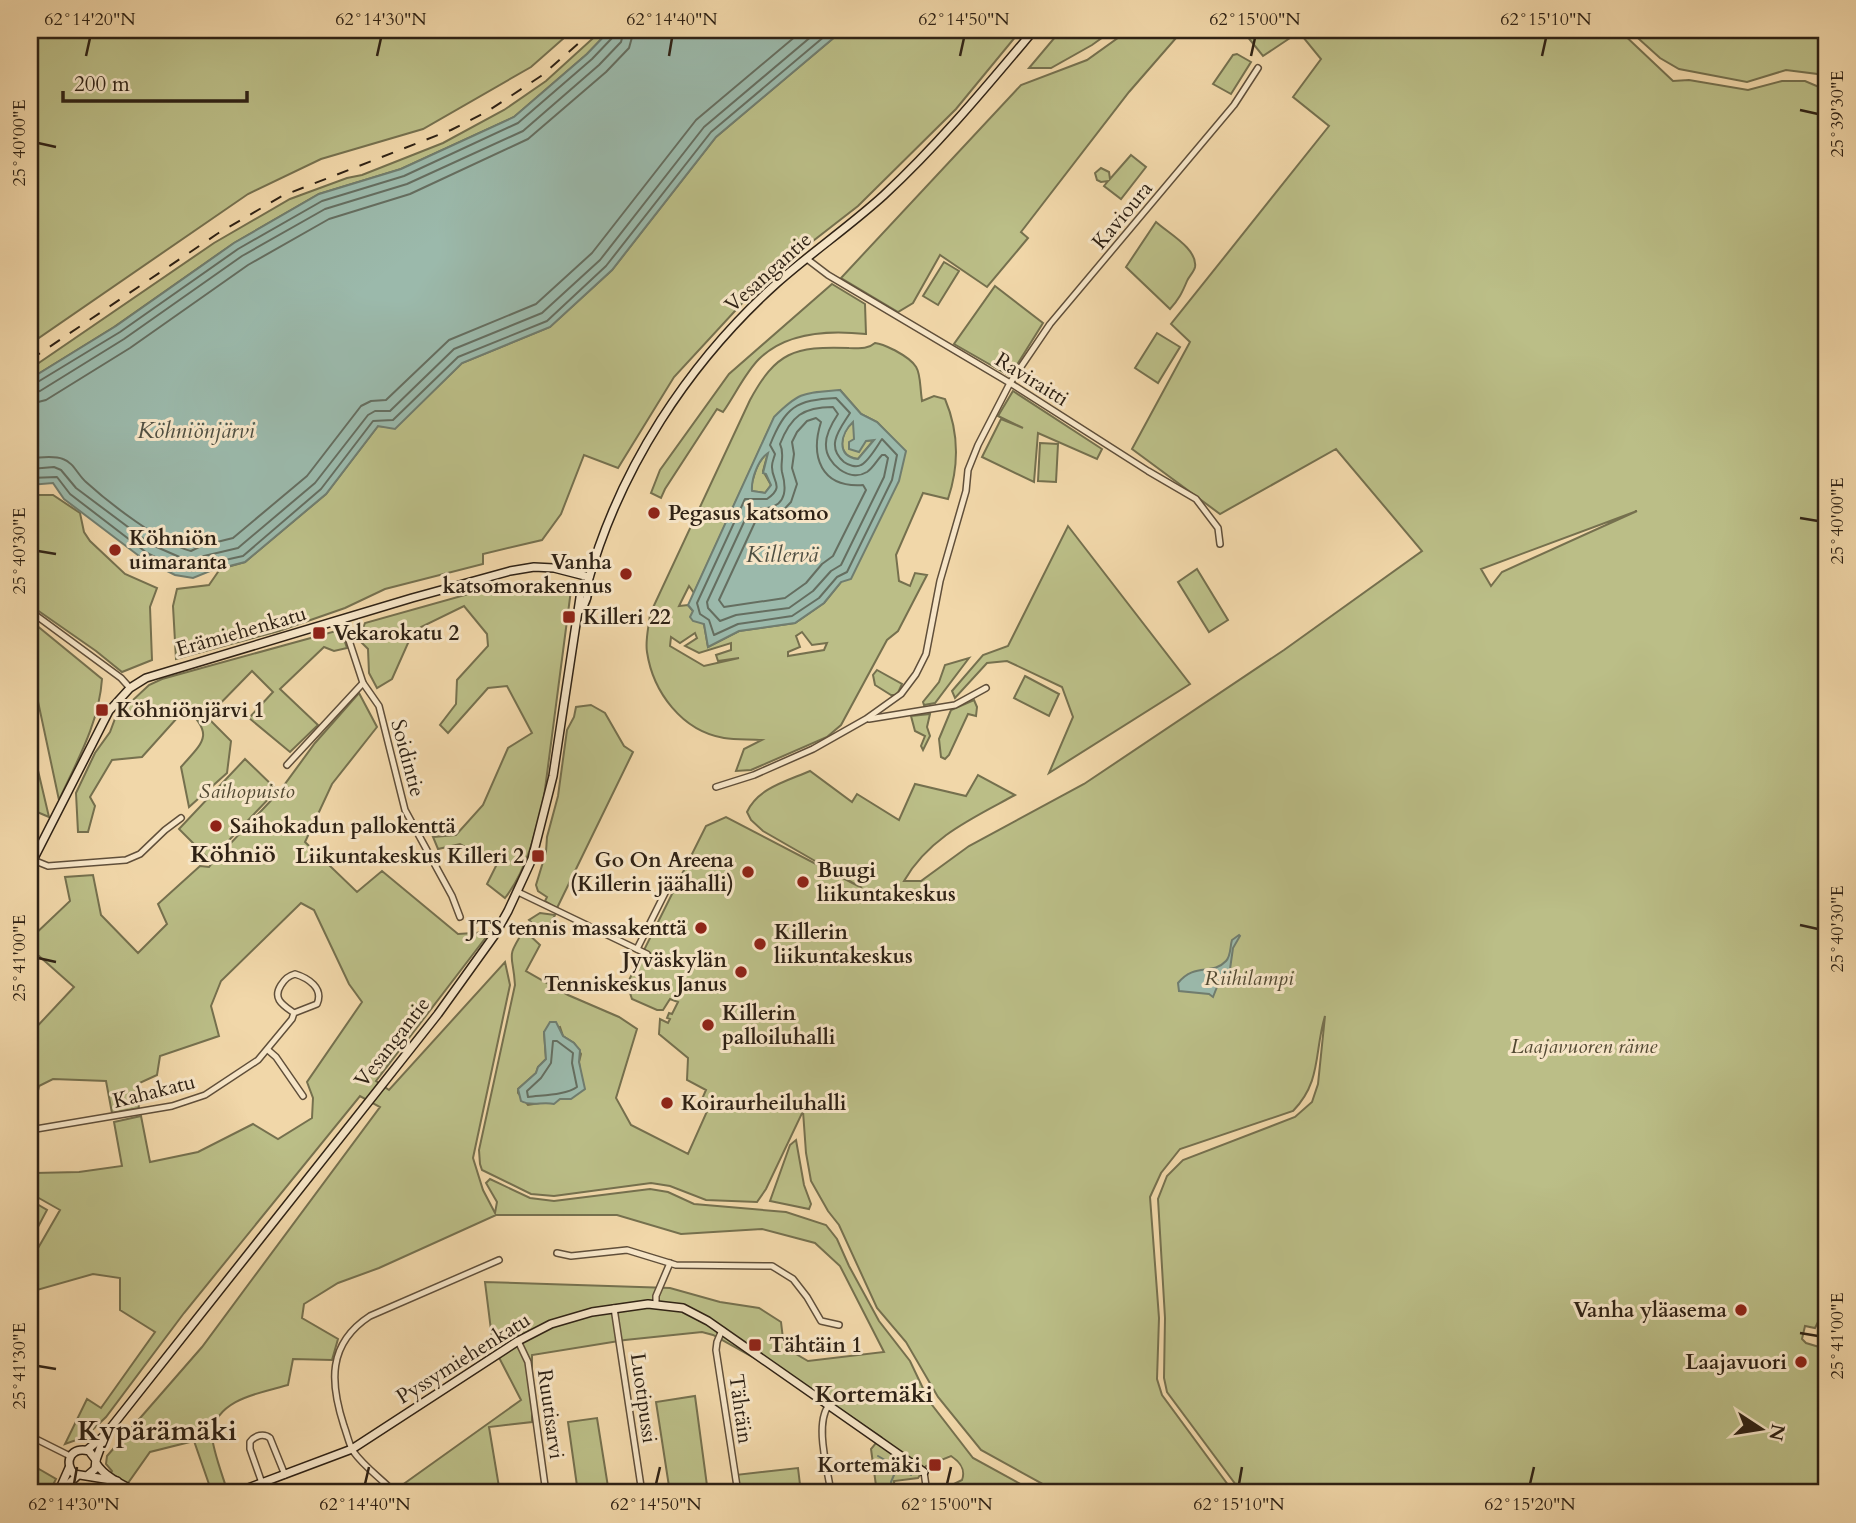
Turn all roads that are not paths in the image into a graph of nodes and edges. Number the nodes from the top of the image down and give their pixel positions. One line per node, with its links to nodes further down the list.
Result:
1 (1034, 30): 3 (street, Vesangantie)
2 (1258, 68): 4 (street, Kavioura)
3 (807, 259): 4 (street, Raviraitti); 6 (street, Vesangantie)
4 (1010, 383): 5 (street, Raviraitti); 14 (street, Kavioura)
5 (1220, 544)
6 (592, 567): 7 (street, Erämiehenkatu); 8 (street, Vesangantie)
7 (563, 569): 8 (street, Erämiehenkatu); 10 (street, Erämiehenkatu)
8 (588, 581): 20 (street, Vesangantie)
9 (30, 611): 12 (street)
10 (342, 619): 11 (street, Soidintie); 12 (street, Erämiehenkatu)
11 (363, 683): 15 (street); 21 (street, Soidintie)
12 (130, 688): 18 (street, Erämiehenkatu)
13 (986, 688): 14 (street)
14 (866, 719): 16 (street)
15 (287, 765)
16 (716, 787)
17 (181, 818): 18 (street)
18 (31, 863)
19 (670, 883): 22 (street)
20 (517, 892): 22 (street); 37 (street, Vesangantie)
21 (460, 917)
22 (637, 949): 23 (street)
23 (647, 954)
24 (294, 1013): 24 (street, Kahakatu); 25 (street, Kahakatu)
25 (268, 1050): 26 (street); 27 (street, Kahakatu)
26 (303, 1096)
27 (30, 1130)
28 (557, 1253): 30 (street)
29 (499, 1260): 39 (street)
30 (670, 1263): 31 (street); 33 (street)
31 (656, 1304): 32 (street, Pyssymiehenkatu); 34 (street, Pyssymiehenkatu)
32 (614, 1308): 35 (street, Pyssymiehenkatu); 56 (street, Luotipussi)
33 (839, 1325)
34 (722, 1331): 36 (street, Pyssymiehenkatu); 57 (street, Tähtäin)
35 (518, 1341): 39 (street, Pyssymiehenkatu); 55 (street, Ruutisarvi)
36 (829, 1405): 47 (street, Pyssymiehenkatu); 58 (street)
37 (105, 1435): 40 (street, Vesangantie); 42 (street, Vesangantie)
38 (30, 1436): 41 (street)
39 (352, 1449): 44 (street, Pyssymiehenkatu); 54 (street)
40 (87, 1450): 41 (street); 42 (street)
41 (66, 1455): 43 (street)
42 (96, 1461): 46 (street); 48 (street)
43 (69, 1468): 45 (street); 50 (street)
44 (285, 1475): 49 (street, Pyssymiehenkatu); 49 (street)
45 (77, 1476): 46 (street); 50 (street)
46 (87, 1476): 48 (street)
47 (924, 1476): 59 (street, Pyssymiehenkatu)
48 (117, 1482): 51 (street)
49 (263, 1483): 52 (street, Pyssymiehenkatu); 53 (street)
50 (59, 1493)
51 (139, 1493)
52 (235, 1493)
53 (269, 1493)
54 (395, 1493)
55 (546, 1493)
56 (642, 1493)
57 (738, 1493)
58 (831, 1493)
59 (927, 1493)

